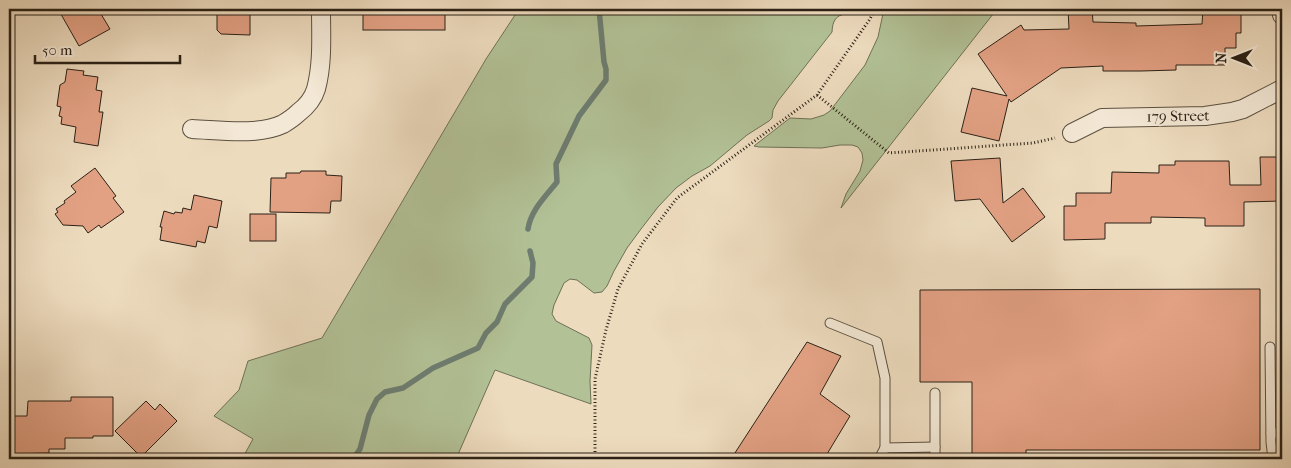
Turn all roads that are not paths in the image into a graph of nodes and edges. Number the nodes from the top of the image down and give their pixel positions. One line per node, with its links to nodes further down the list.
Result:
1 (321, 9): 5 (street)
2 (1281, 9): 3 (street)
3 (1282, 15)
4 (1282, 89): 6 (street, 179 Street)
5 (192, 129)
6 (1072, 133)
7 (830, 323): 13 (lane)
8 (1270, 347): 11 (lane)
9 (935, 394): 12 (lane)
10 (1282, 432): 11 (lane)
11 (1271, 433): 16 (lane)
12 (935, 447): 13 (lane); 15 (lane)
13 (885, 448): 14 (lane)
14 (879, 459)
15 (935, 459)
16 (1273, 459)

